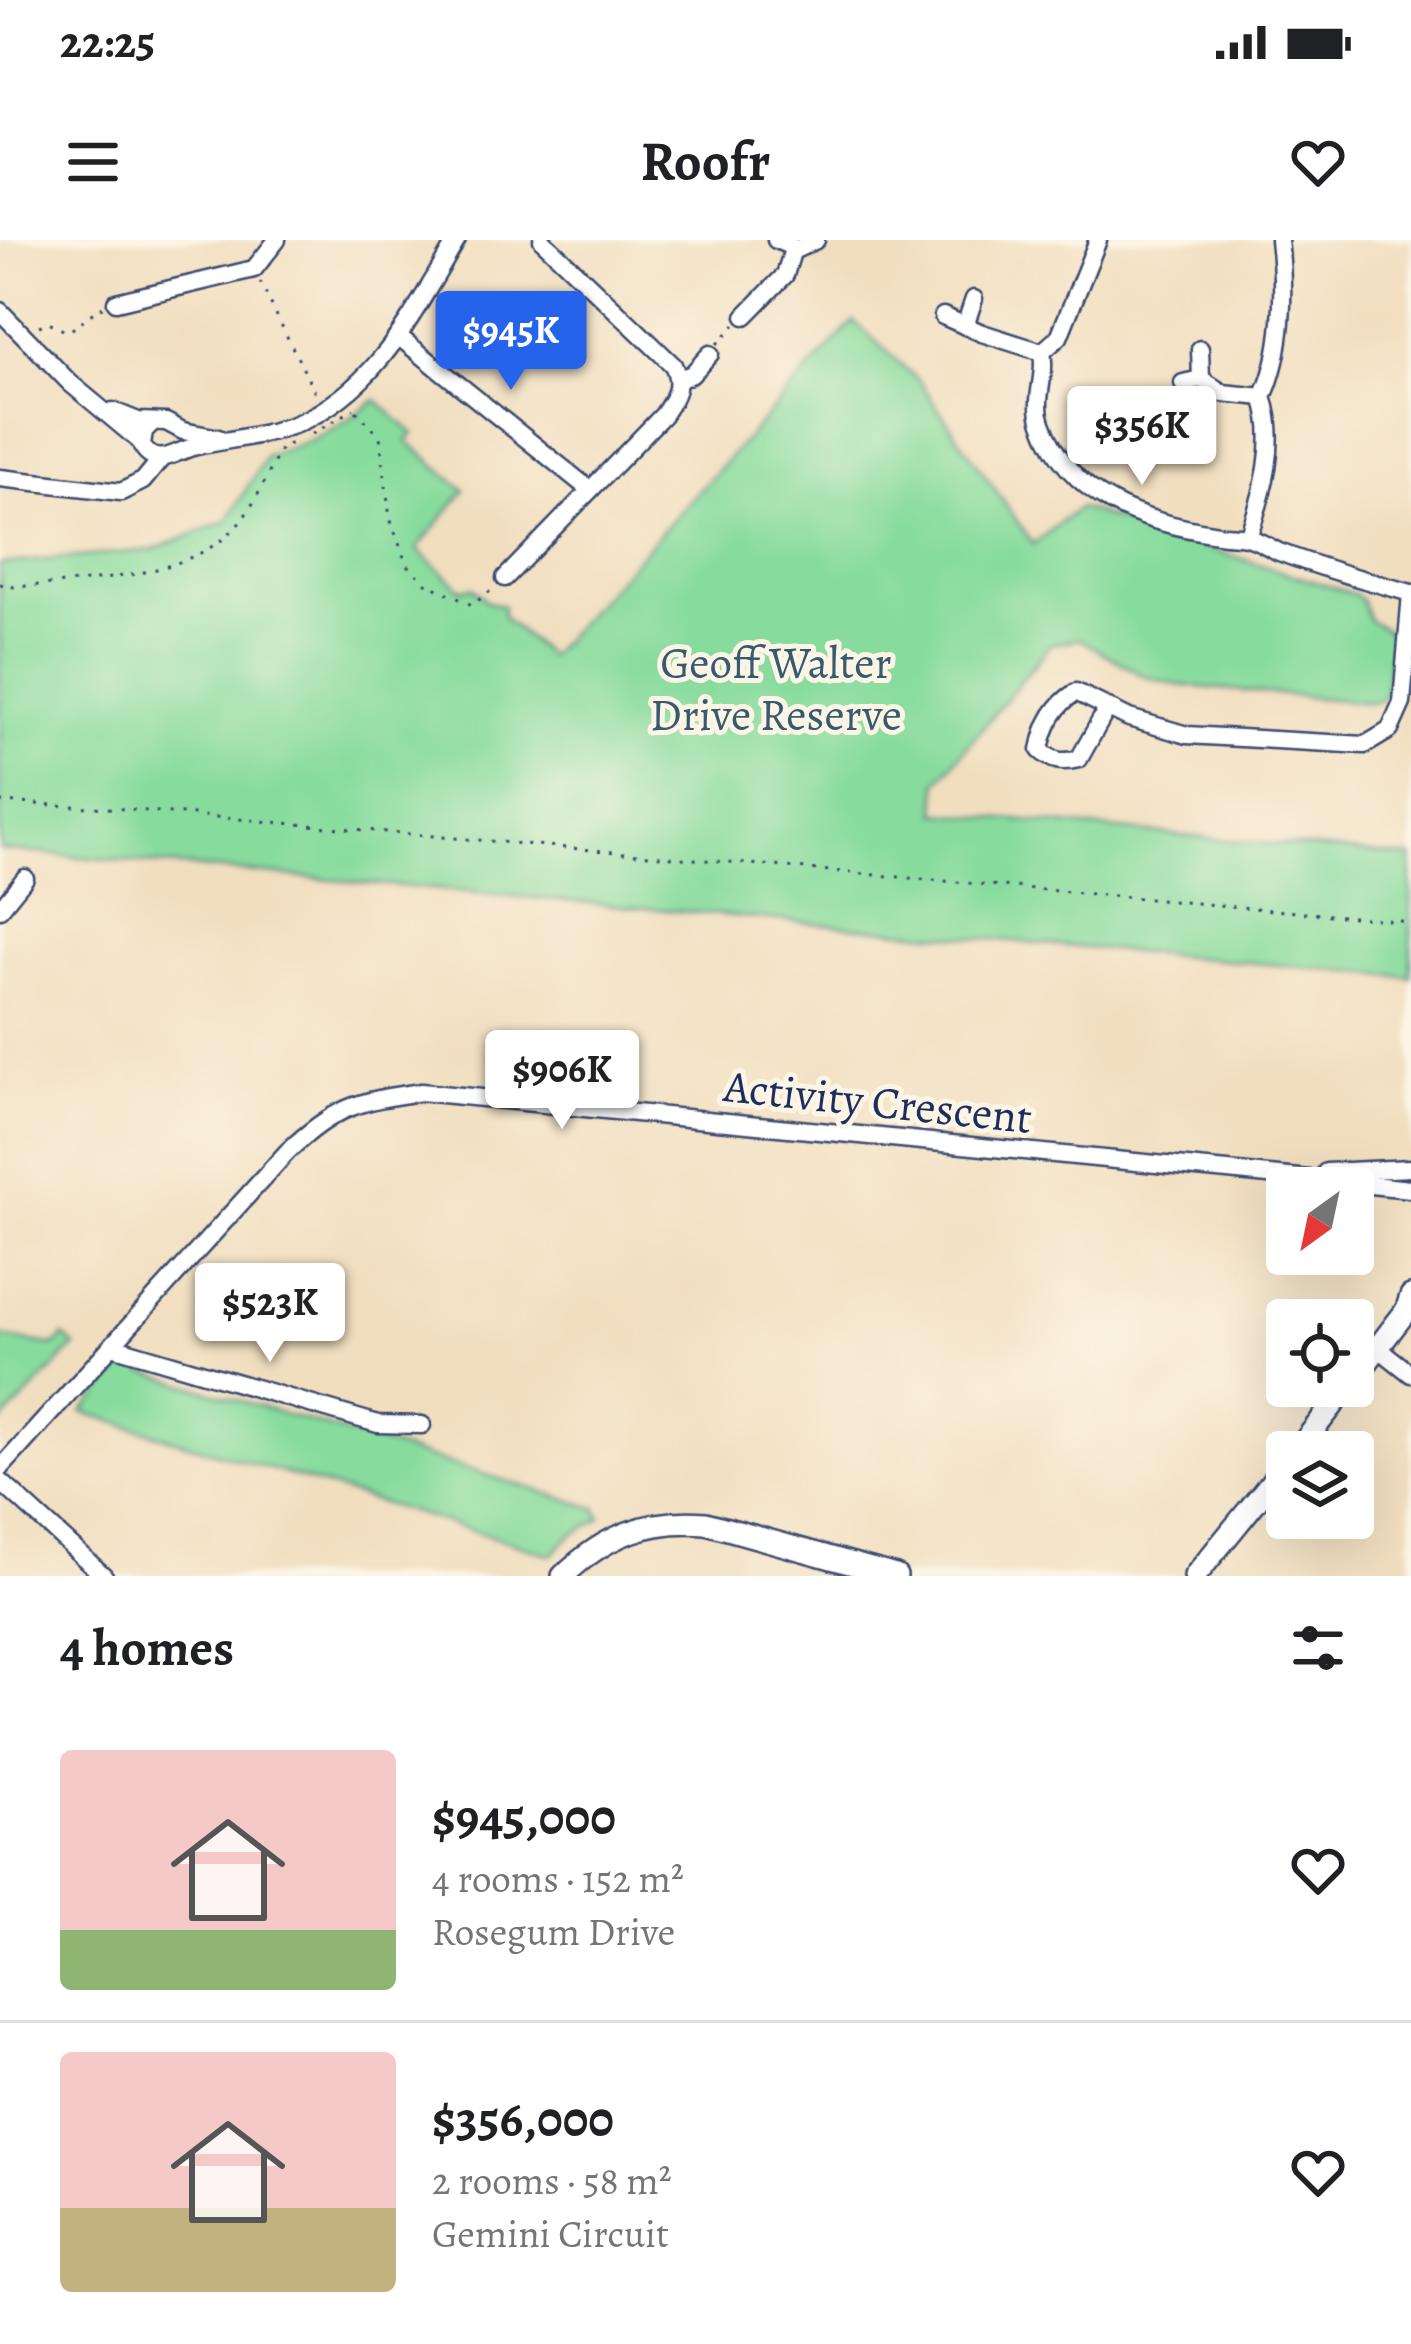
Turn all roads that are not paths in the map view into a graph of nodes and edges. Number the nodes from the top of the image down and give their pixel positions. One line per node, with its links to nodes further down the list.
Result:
1 (277, 240): 10 (street)
2 (457, 240): 15 (street)
3 (542, 240): 19 (street)
4 (776, 240): 8 (street)
5 (816, 240): 8 (street)
6 (1098, 240): 17 (street)
7 (1279, 240): 20 (street)
8 (793, 249): 12 (street)
9 (974, 299): 14 (street)
10 (116, 302)
11 (0, 311): 21 (street)
12 (746, 316)
13 (943, 316): 14 (street)
14 (965, 326): 17 (street)
15 (398, 336): 24 (street); 27 (street)
16 (1200, 350): 20 (street)
17 (1042, 352): 28 (street)
18 (710, 354): 19 (street)
19 (680, 379): 27 (street)
20 (1263, 398): 28 (street)
21 (106, 410): 22 (street); 25 (street)
22 (152, 423): 23 (street); 25 (street)
23 (174, 428): 24 (street); 25 (street)
24 (223, 440): 25 (street)
25 (156, 451): 26 (street)
26 (0, 478)
27 (590, 490): 29 (street)
28 (1248, 537): 30 (street)
29 (505, 578)
30 (1411, 593): 31 (street)
31 (1108, 707): 31 (street)
32 (25, 878): 33 (street)
33 (0, 909)
34 (1411, 1168): 35 (street, Activity Crescent)
35 (1260, 1175): 36 (street, Activity Crescent); 38 (street, Activity Crescent)
36 (1411, 1189)
37 (1411, 1296): 39 (main road)
38 (112, 1346): 43 (street); 45 (street, Activity Crescent)
39 (1378, 1348): 40 (main road); 41 (street)
40 (1374, 1353)
41 (1411, 1375)
42 (1331, 1407): 44 (main road)
43 (422, 1424)
44 (1312, 1431)
45 (0, 1469)
46 (0, 1480): 48 (street)
47 (1266, 1489): 51 (main road)
48 (104, 1576)
49 (563, 1576): 50 (main road)
50 (896, 1576)
51 (1195, 1576)

